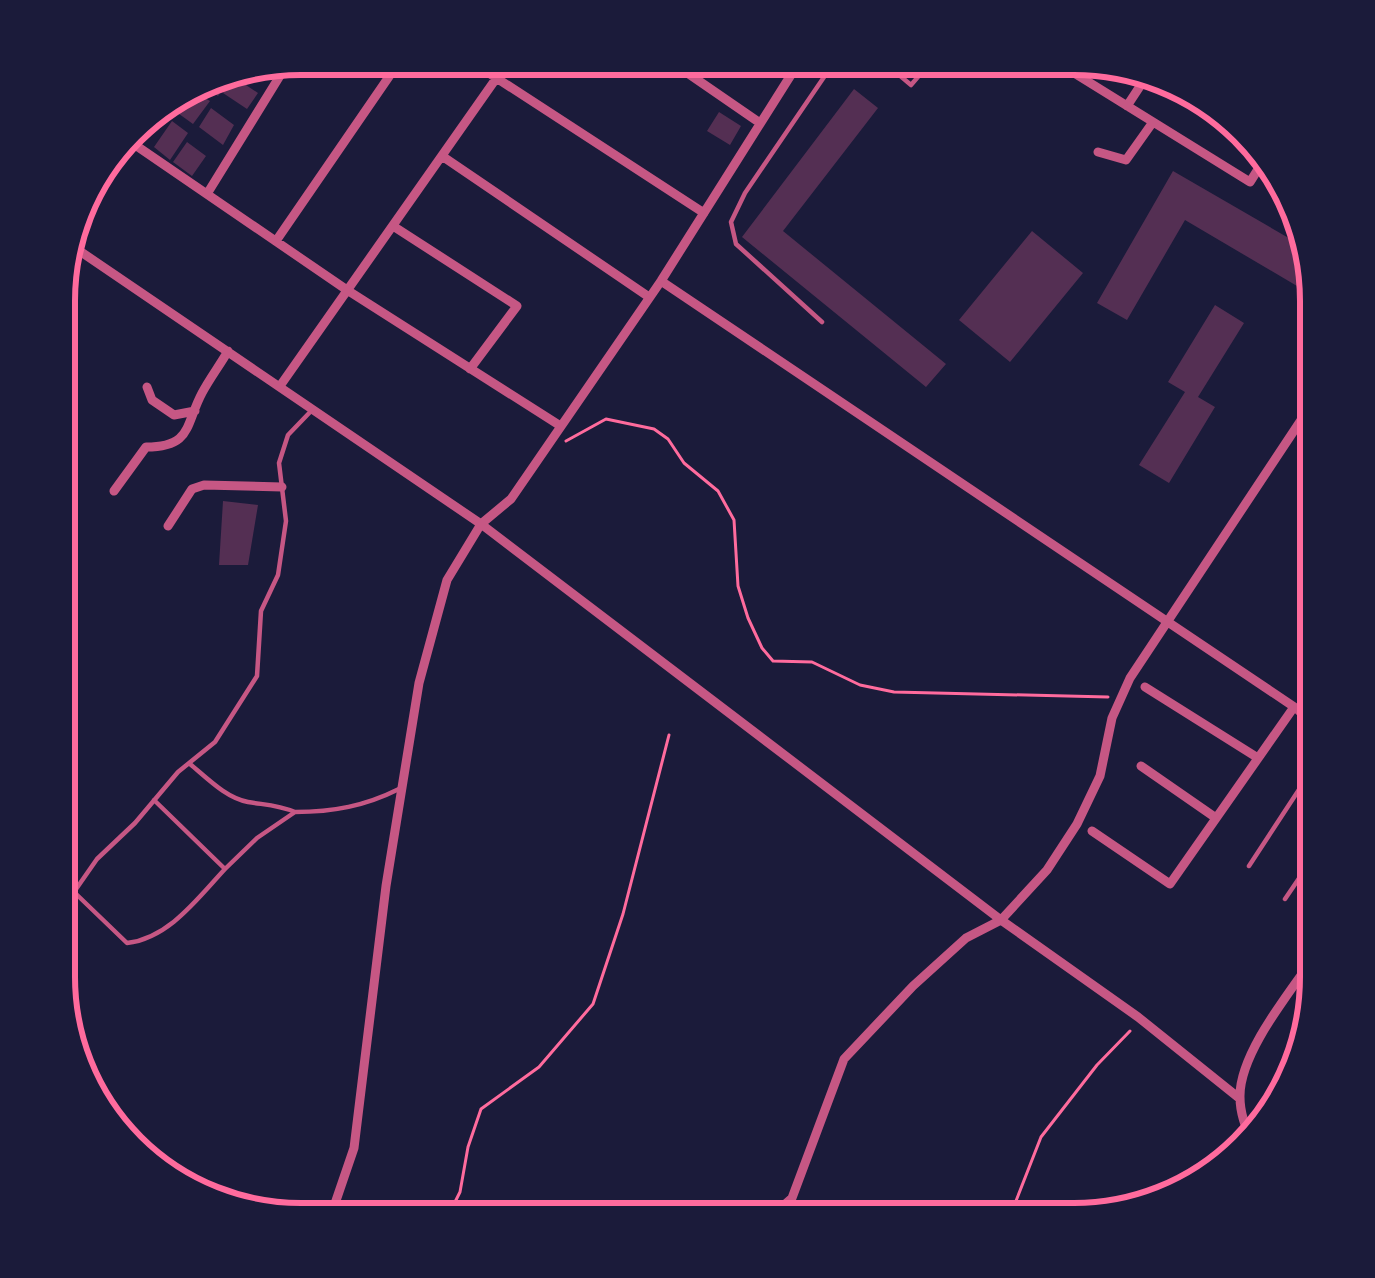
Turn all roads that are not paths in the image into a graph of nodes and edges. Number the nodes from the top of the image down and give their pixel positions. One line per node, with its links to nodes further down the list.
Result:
1 (390, 75): 21 (street)
2 (491, 75): 9 (street)
3 (500, 75): 9 (street)
4 (690, 75): 13 (street)
5 (791, 75): 13 (street)
6 (826, 75): 26 (lane)
7 (1078, 75): 11 (street)
8 (280, 76): 18 (street)
9 (497, 79): 16 (street); 19 (street)
10 (1140, 85): 11 (street)
11 (1127, 106): 12 (street)
12 (1153, 122): 15 (street); 17 (street)
13 (760, 123): 19 (street)
14 (137, 146): 18 (street)
15 (1098, 152)
16 (442, 156): 20 (street); 25 (street)
17 (1258, 170)
18 (207, 194): 21 (street)
19 (704, 213): 23 (street)
20 (393, 226): 24 (street); 28 (street)
21 (276, 241): 24 (street)
22 (81, 251): 27 (street)
23 (661, 280): 25 (street); 39 (street)
24 (347, 290): 28 (street); 29 (street)
25 (649, 297): 34 (street)
26 (822, 322)
27 (228, 351): 29 (street); 32 (street)
28 (470, 370): 34 (street)
29 (280, 386): 31 (street)
30 (147, 387): 32 (street)
31 (313, 409): 35 (lane); 37 (street)
32 (195, 412): 36 (street)
33 (1300, 421): 39 (street)
34 (559, 425): 37 (street)
35 (282, 487): 38 (street); 45 (lane)
36 (113, 491)
37 (481, 524): 47 (street); 59 (street)
38 (168, 526)
39 (1165, 621): 42 (street); 59 (street)
40 (1145, 687): 44 (street)
41 (1300, 704): 42 (street)
42 (1296, 709): 43 (street); 44 (street)
43 (1300, 712)
44 (1258, 758): 51 (street)
45 (189, 763): 49 (lane); 50 (lane)
46 (1141, 766): 51 (street)
47 (403, 787): 50 (lane); 63 (street)
48 (1300, 788): 53 (lane)
49 (154, 800): 54 (lane); 56 (lane)
50 (296, 812): 54 (lane)
51 (1216, 818): 52 (street)
52 (1092, 831)
53 (1249, 866)
54 (225, 869): 57 (lane)
55 (1300, 877): 58 (lane)
56 (75, 891)
57 (75, 893)
58 (1285, 899)
59 (1001, 920): 61 (street); 64 (street)
60 (1300, 978): 61 (street)
61 (1240, 1098): 62 (street)
62 (1245, 1125)
63 (335, 1203)
64 (786, 1203)

